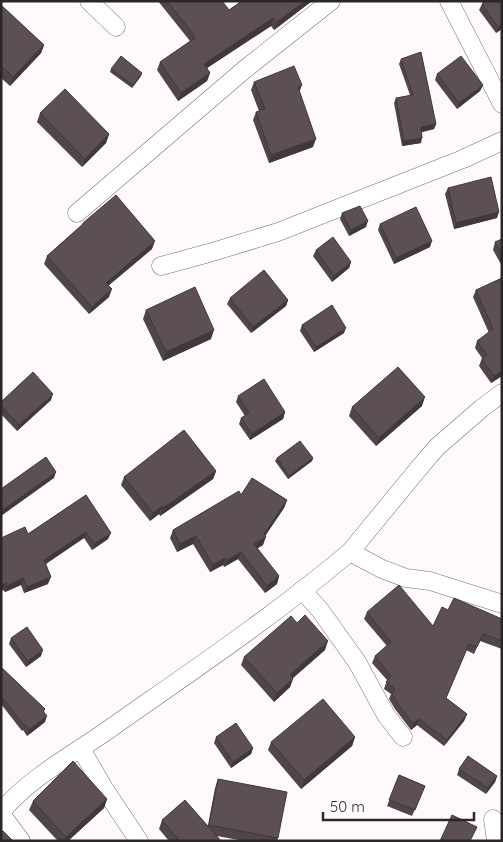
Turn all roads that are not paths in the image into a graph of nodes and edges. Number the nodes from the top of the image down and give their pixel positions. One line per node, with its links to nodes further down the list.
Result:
1 (89, 1): 4 (street)
2 (331, 1): 7 (street)
3 (450, 1): 5 (street)
4 (116, 27)
5 (502, 104)
6 (502, 141): 8 (street)
7 (77, 213)
8 (161, 266)
9 (502, 393): 10 (street)
10 (350, 552): 11 (street); 12 (street)
11 (302, 590): 13 (street); 14 (street)
12 (502, 604)
13 (403, 737)
14 (81, 749): 15 (street); 18 (street)
15 (1, 813): 17 (street)
16 (494, 819): 19 (street)
17 (21, 841)
18 (139, 841)
19 (496, 841)

